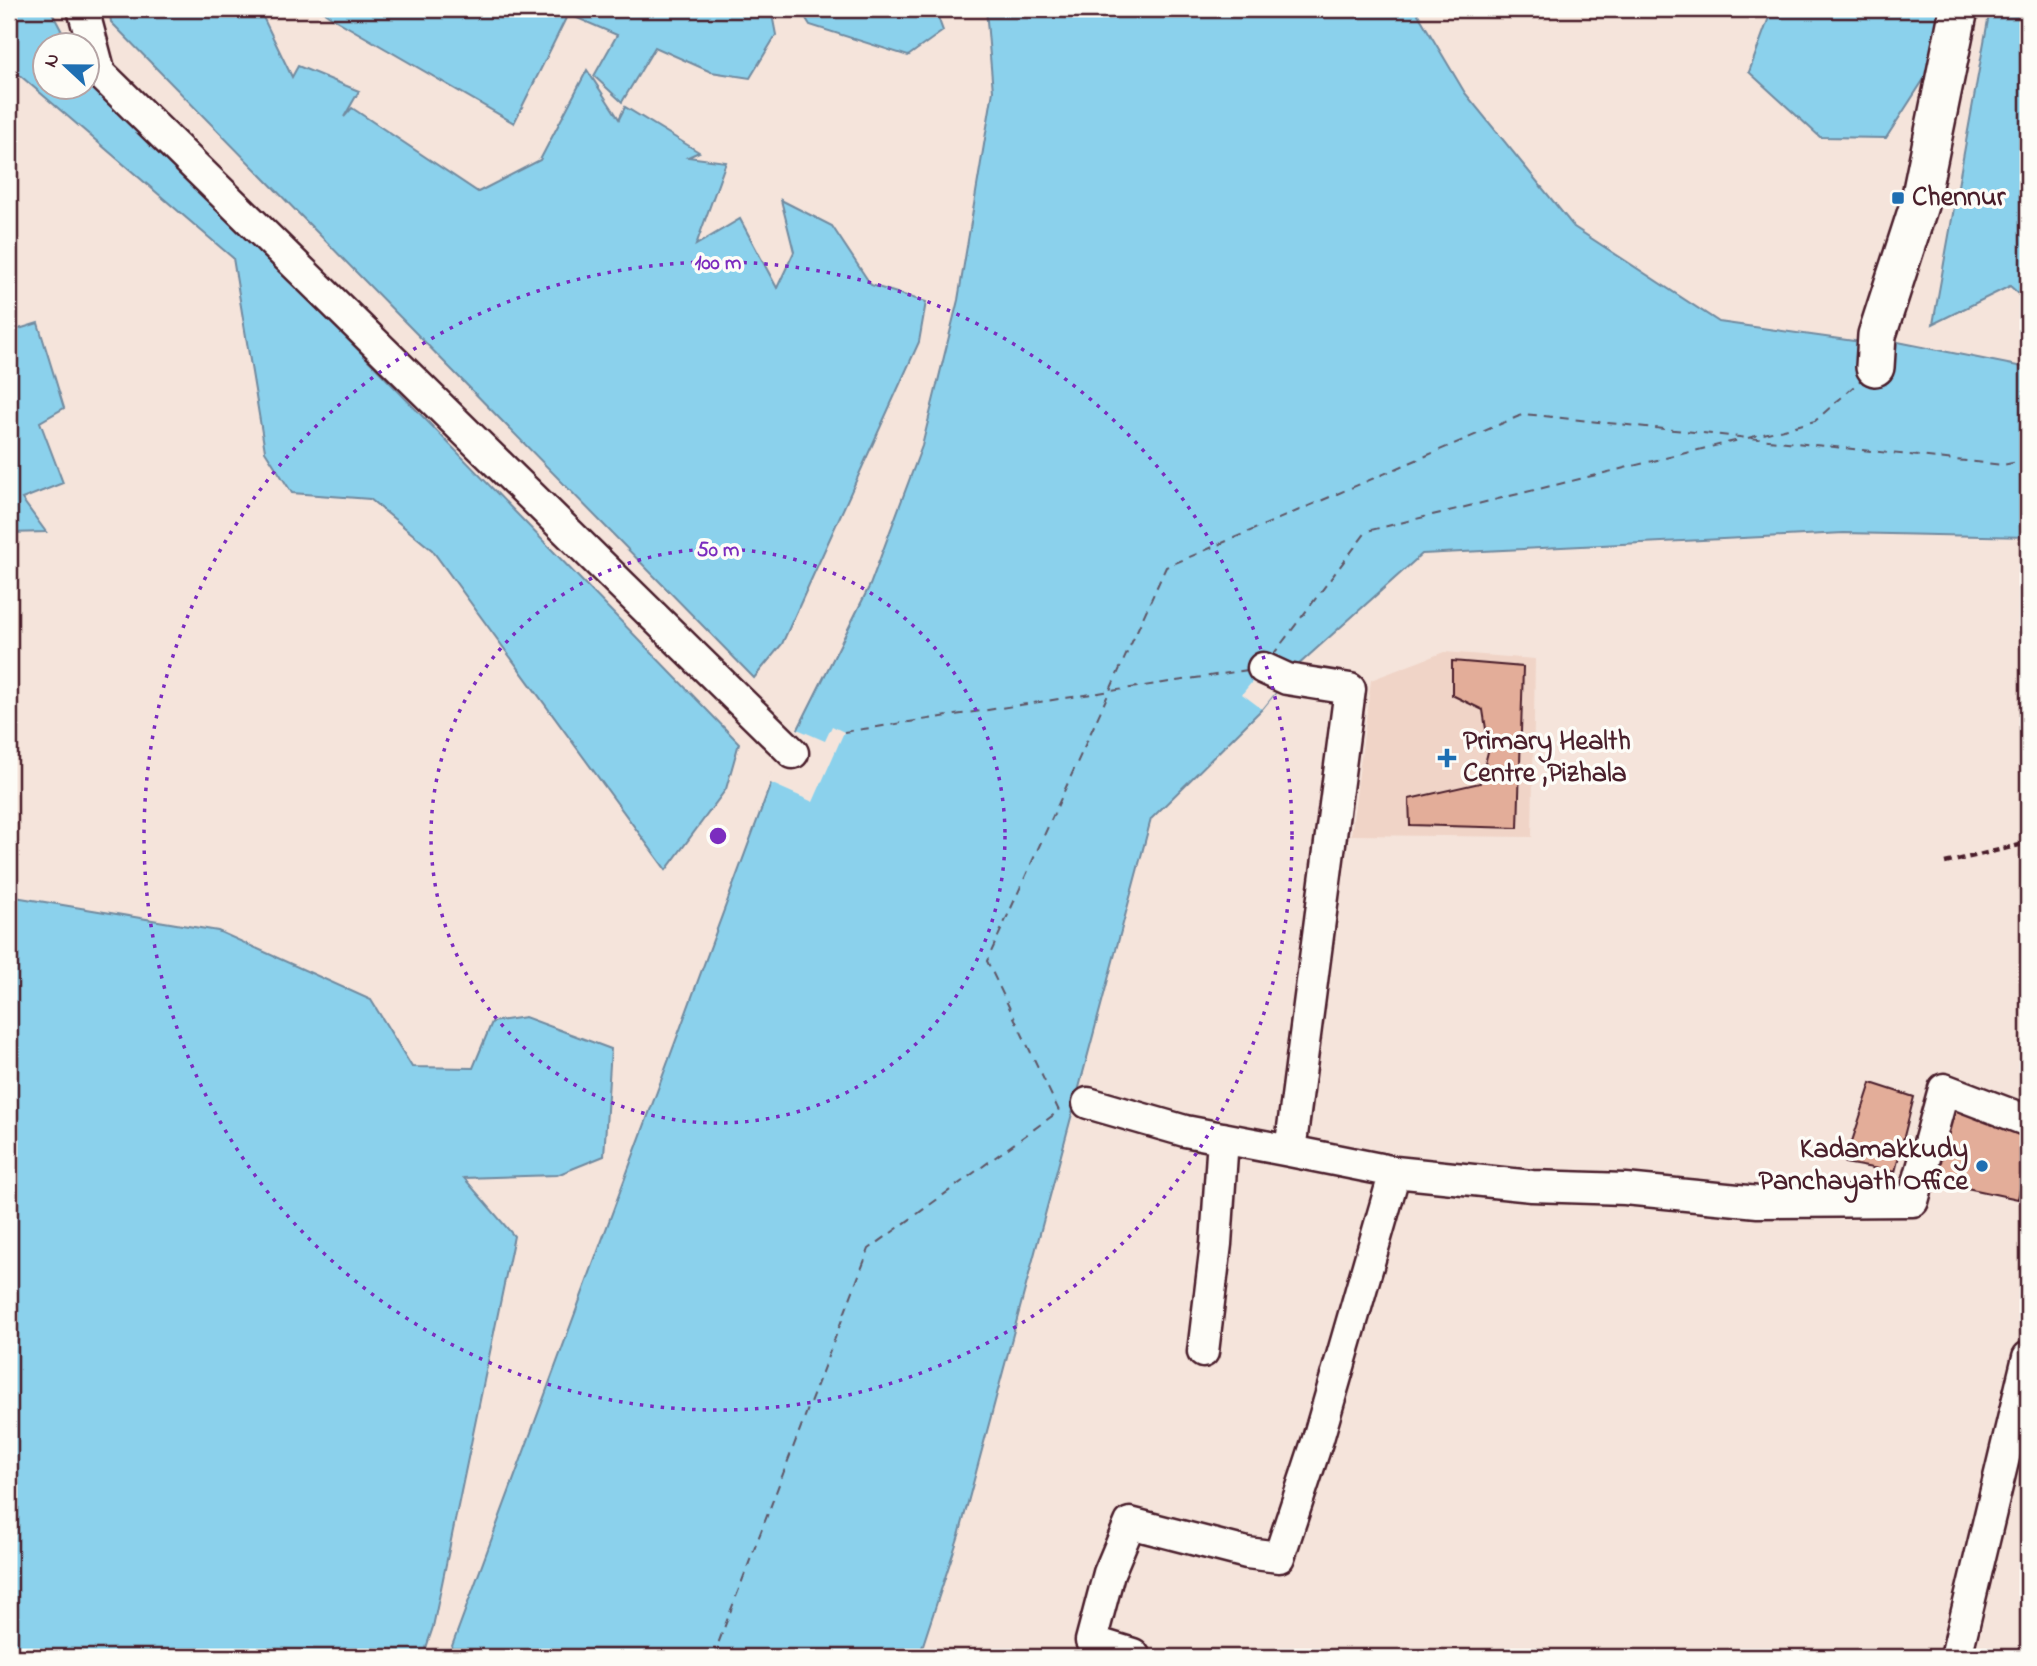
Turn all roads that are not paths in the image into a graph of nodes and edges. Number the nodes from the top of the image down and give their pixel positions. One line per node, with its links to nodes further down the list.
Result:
1 (83, 9): 5 (street)
2 (1959, 9): 3 (street)
3 (1875, 368)
4 (1263, 668): 9 (street)
5 (793, 753)
6 (1088, 1103): 8 (street)
7 (2028, 1121): 10 (street)
8 (1223, 1138): 9 (street); 11 (street)
9 (1290, 1152): 10 (street)
10 (1395, 1172): 13 (street)
11 (1203, 1352)
12 (2028, 1357): 14 (street)
13 (1135, 1657)
14 (1956, 1657)

